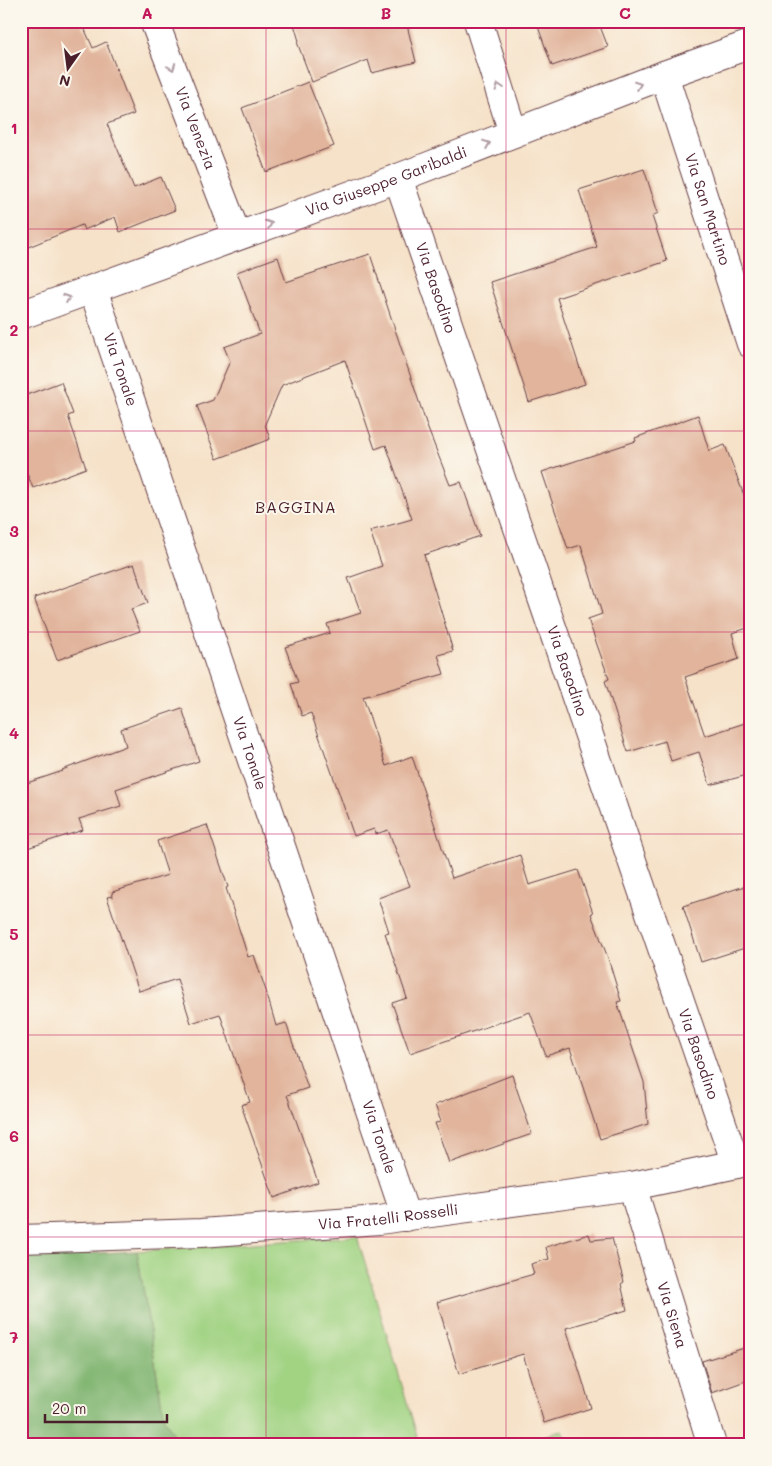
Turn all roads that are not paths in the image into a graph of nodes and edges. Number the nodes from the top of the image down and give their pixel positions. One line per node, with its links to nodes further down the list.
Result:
1 (154, 21): 7 (street, Via Venezia, one-way to 7)
2 (478, 21): 5 (street, one-way to 2)
3 (751, 44): 4 (street, Via Giuseppe Garibaldi)
4 (664, 74): 5 (street, Via Giuseppe Garibaldi, one-way to 4); 10 (street, Via San Martino)
5 (513, 133): 6 (street, Via Giuseppe Garibaldi, one-way to 5)
6 (398, 178): 7 (street, Via Giuseppe Garibaldi, one-way to 6); 11 (street, Via Basodino)
7 (237, 236): 8 (street, Via Giuseppe Garibaldi)
8 (94, 288): 9 (street, Via Giuseppe Garibaldi, one-way to 8); 13 (street, Via Tonale)
9 (21, 315)
10 (751, 344)
11 (744, 1163): 12 (street, Via Fratelli Rosselli)
12 (632, 1186): 13 (street, Via Fratelli Rosselli); 15 (street, Via Siena)
13 (406, 1217): 14 (street, Via Fratelli Rosselli)
14 (21, 1239)
15 (712, 1445)

